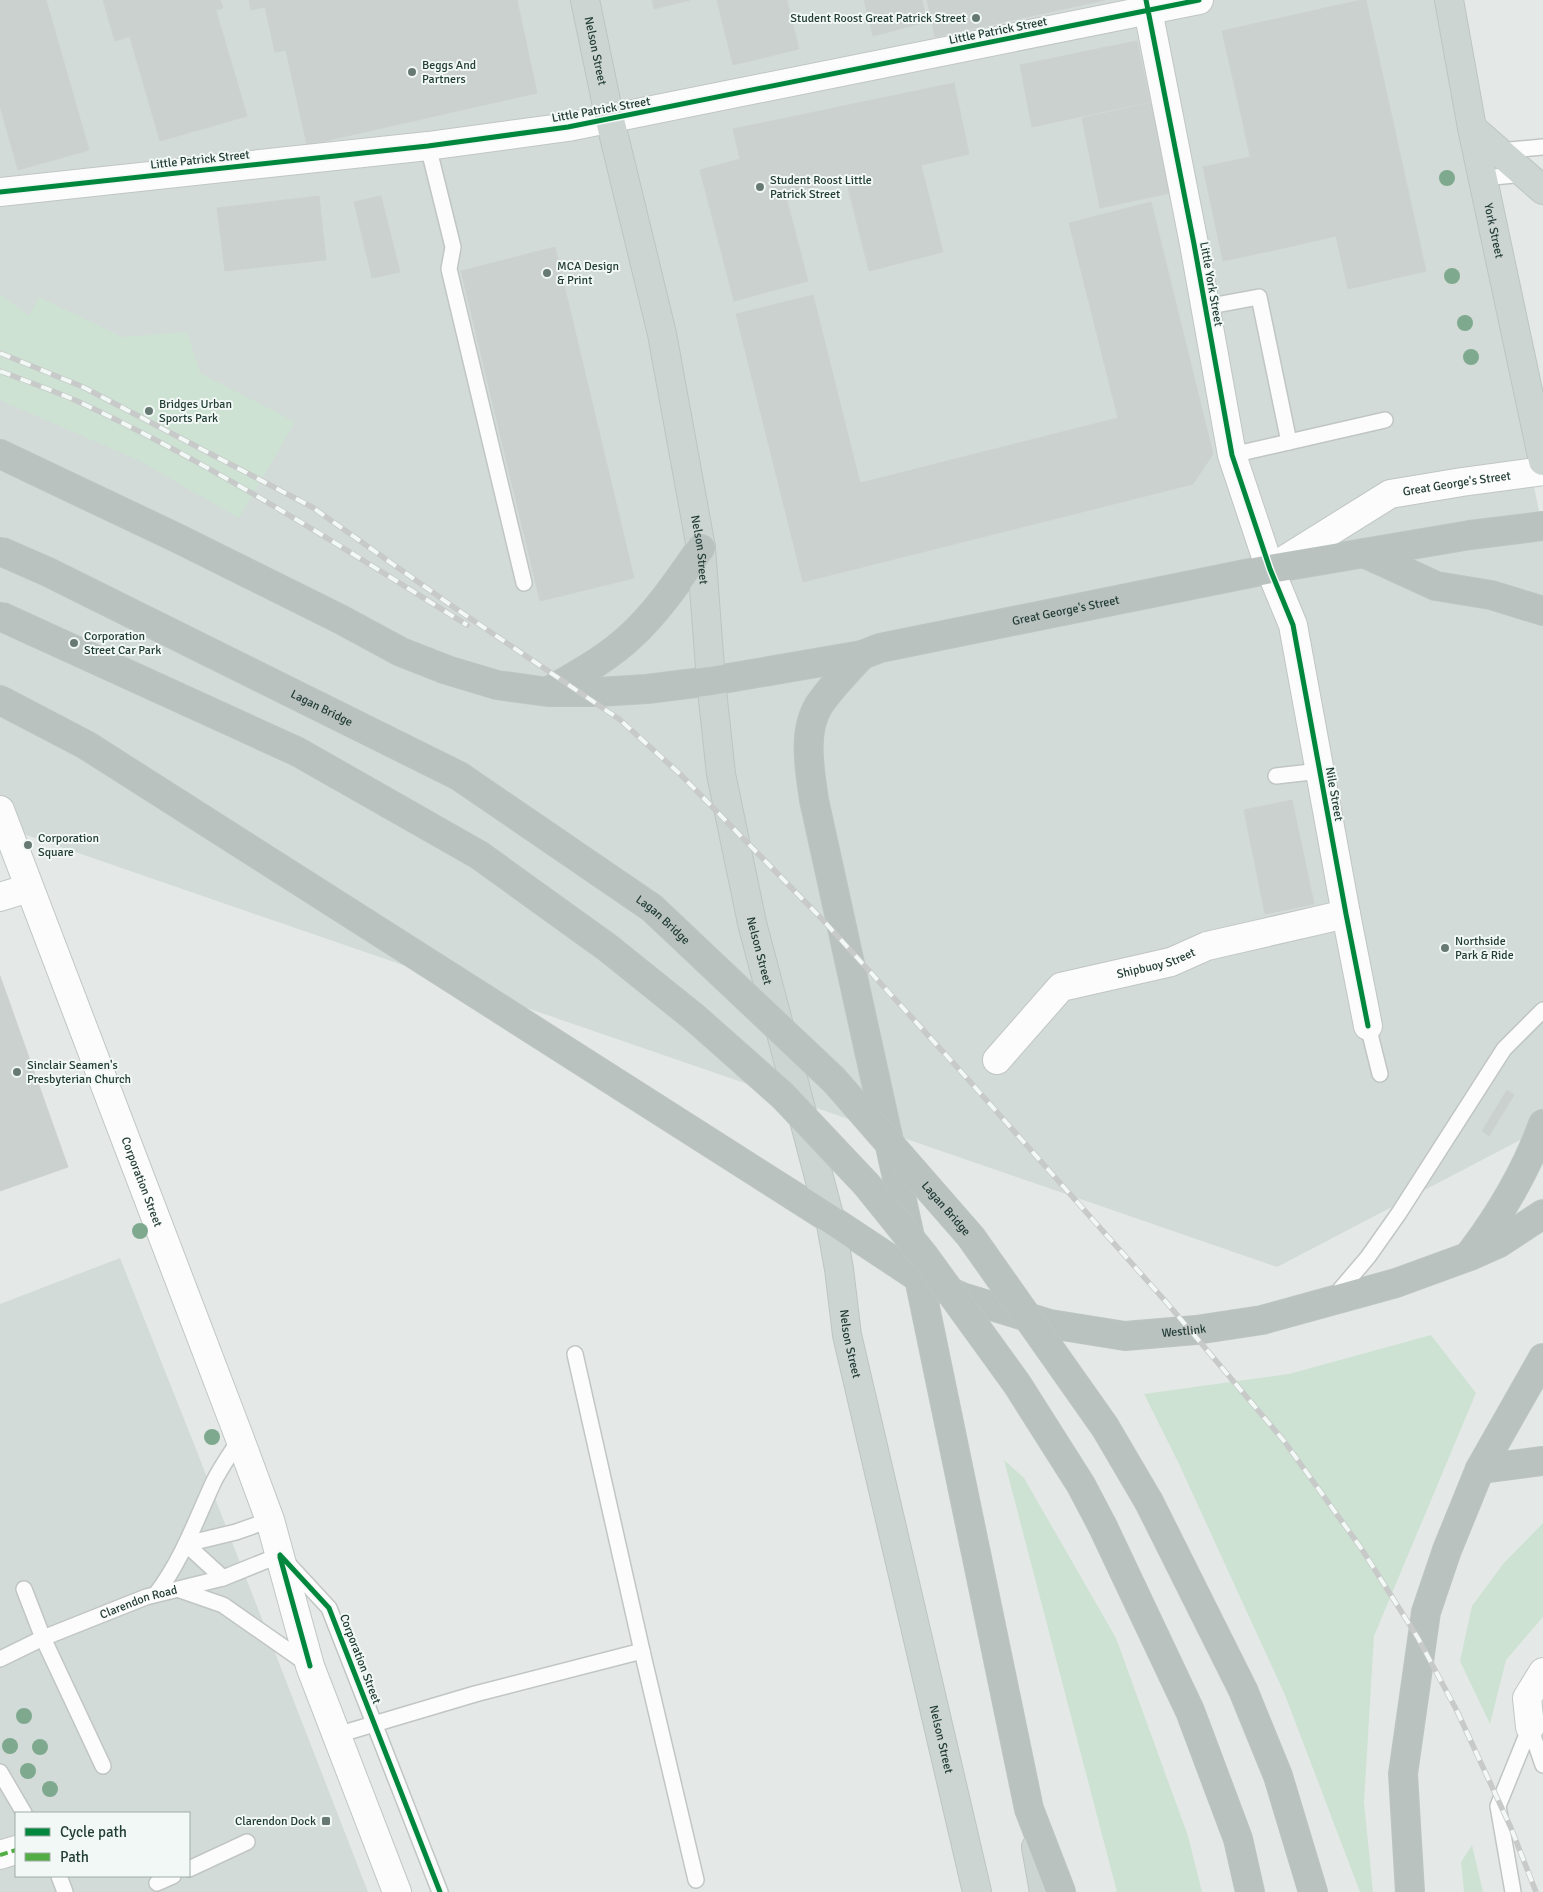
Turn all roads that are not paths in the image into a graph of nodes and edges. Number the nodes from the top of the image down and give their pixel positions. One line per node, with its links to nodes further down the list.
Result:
1 (585, 0): 5 (main road, Nelson Street)
2 (1199, 0): 4 (street, Little Patrick Street)
3 (1449, 0): 6 (main road, York Street)
4 (1148, 6): 5 (street, Little Patrick Street); 13 (street, Little York Street)
5 (610, 120): 7 (street, Little Patrick Street); 21 (main road, Nelson Street)
6 (1472, 128): 9 (main road); 10 (main road, York Street)
7 (428, 146): 12 (street, Little Patrick Street); 25 (lane)
8 (1543, 147): 9 (lane)
9 (1498, 151): 11 (main road)
10 (1482, 178): 11 (lane); 18 (main road, York Street)
11 (1537, 179)
12 (0, 192)
13 (1205, 307): 15 (lane); 17 (street, Little York Street)
14 (1385, 420): 15 (lane)
15 (1289, 442): 17 (lane)
16 (0, 454): 30 (highway, Great George's Street)
17 (1232, 455): 24 (street, Little York Street)
18 (1543, 461)
19 (1543, 471): 24 (street, Great George's Street)
20 (1543, 526): 23 (highway, Great George's Street)
21 (701, 548): 29 (main road, Nelson Street); 30 (highway)
22 (0, 552): 88 (highway, Lagan Bridge, bridge)
23 (1364, 553): 24 (highway, Great George's Street); 26 (highway)
24 (1270, 568): 28 (highway, Great George's Street); 32 (street, Nile Street)
25 (524, 583)
26 (1543, 612)
27 (0, 616): 87 (highway, bridge)
28 (862, 654): 29 (highway, Great George's Street); 46 (highway)
29 (711, 681): 30 (highway, Great George's Street); 44 (main road, Nelson Street)
30 (548, 692)
31 (0, 700): 44 (highway, Westlink)
32 (1320, 771): 33 (lane); 37 (street, Nile Street)
33 (1276, 776)
34 (3, 827): 35 (street, Corporation Street)
35 (29, 888): 36 (street); 50 (street, Corporation Street)
36 (0, 897)
37 (1346, 914): 39 (street, Nile Street); 40 (street, Shipbuoy Street)
38 (1543, 1010): 47 (lane)
39 (1368, 1026): 41 (lane)
40 (996, 1060)
41 (1380, 1074)
42 (1543, 1124): 45 (highway)
43 (1543, 1214): 45 (highway, Westlink)
44 (830, 1219): 46 (highway, Westlink); 84 (main road, Nelson Street)
45 (1470, 1256): 47 (highway, Westlink)
46 (920, 1278): 47 (highway, Westlink); 71 (highway)
47 (1328, 1302)
48 (575, 1354): 61 (lane)
49 (1543, 1358): 52 (highway)
50 (240, 1439): 53 (street, Corporation Street); 54 (lane)
51 (1543, 1461): 52 (highway)
52 (1480, 1469): 89 (highway)
53 (270, 1520): 54 (lane); 55 (street, Corporation Street)
54 (186, 1544): 56 (lane); 59 (lane)
55 (280, 1555): 56 (lane, Clarendon Road); 63 (street, Corporation Street); 65 (lane, Corporation Street)
56 (223, 1578): 58 (lane, Clarendon Road)
57 (24, 1589): 60 (lane)
58 (180, 1590): 59 (lane, Clarendon Road); 63 (lane)
59 (156, 1594): 60 (lane, Clarendon Road)
60 (43, 1638): 62 (lane, Clarendon Road); 69 (lane)
61 (642, 1651): 65 (lane); 79 (lane)
62 (0, 1659)
63 (310, 1666): 67 (street, Corporation Street)
64 (1543, 1672): 66 (street)
65 (374, 1724): 67 (lane); 83 (lane, Corporation Street)
66 (1530, 1727): 68 (lane); 90 (lane)
67 (337, 1735): 82 (street, Corporation Street)
68 (1543, 1765)
69 (103, 1766)
70 (0, 1772): 72 (lane)
71 (1029, 1809): 85 (main road); 86 (highway)
72 (23, 1812)
73 (247, 1842): 76 (lane)
74 (15, 1850): 75 (street)
75 (0, 1855)
76 (190, 1869)
77 (59, 1877): 81 (lane)
78 (171, 1877): 80 (lane)
79 (696, 1880)
80 (157, 1883)
81 (65, 1892)
82 (397, 1892)
83 (440, 1892)
84 (977, 1892)
85 (1044, 1892)
86 (1061, 1892)
87 (1250, 1892)
88 (1313, 1892)
89 (1410, 1892)
90 (1513, 1892)

